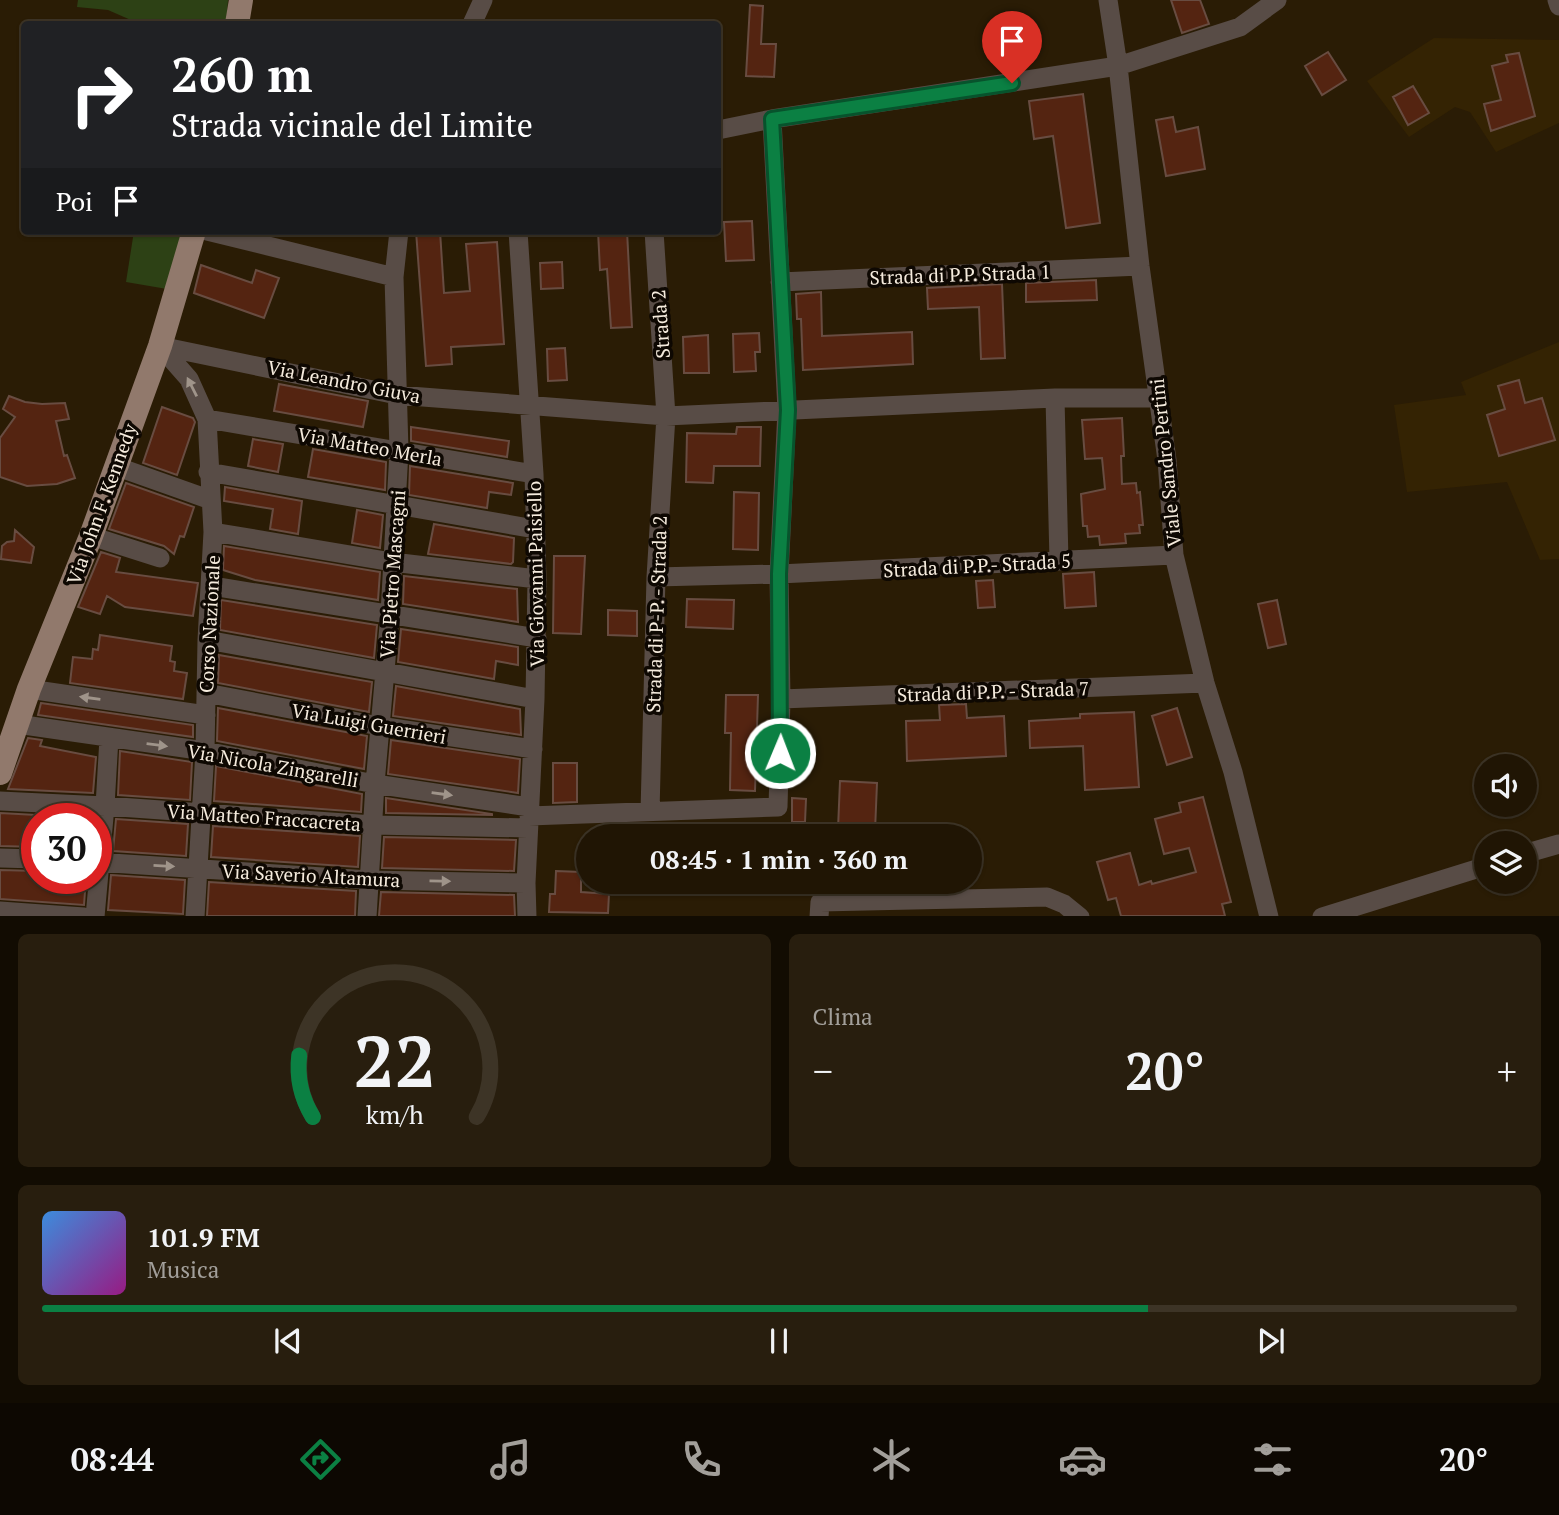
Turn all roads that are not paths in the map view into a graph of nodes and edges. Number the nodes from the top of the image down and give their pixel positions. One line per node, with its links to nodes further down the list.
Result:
1 (241, 0): 7 (main road)
2 (482, 0): 8 (street)
3 (1108, 0): 9 (street, Viale Sandro Pertini)
4 (1277, 0): 9 (street)
5 (1557, 0): 6 (street)
6 (1559, 6)
7 (238, 21)
8 (473, 21)
9 (1118, 66): 10 (street); 17 (street, Viale Sandro Pertini)
10 (772, 119): 11 (street); 19 (street)
11 (721, 129)
12 (193, 235): 20 (main road, Via John F. Kennedy)
13 (223, 235): 18 (street)
14 (399, 235): 18 (street, Via Pietro Mascagni)
15 (518, 235): 24 (street, Via Giovanni Paisiello)
16 (654, 235): 26 (street, Strada 2)
17 (1140, 266): 19 (street, Strada di P.P. Strada 1); 23 (street, Viale Sandro Pertini)
18 (394, 277): 21 (street, Via Pietro Mascagni)
19 (780, 282): 25 (street)
20 (160, 346): 21 (street, Via Leandro Giuva); 27 (street, Corso Nazionale, one-way to 20); 29 (main road, Via John F. Kennedy)
21 (397, 395): 24 (street, Via Leandro Giuva); 28 (street, Via Pietro Mascagni)
22 (1055, 398): 23 (street, Via Leandro Giuva); 25 (street, Via Leandro Giuva); 39 (street)
23 (1159, 398): 37 (street, Viale Sandro Pertini)
24 (528, 406): 26 (street, Via Leandro Giuva); 31 (street, Via Giovanni Paisiello)
25 (788, 410): 26 (street, Via Leandro Giuva); 41 (street)
26 (666, 416): 42 (street, Strada di P-P. - Strada 2)
27 (207, 419): 28 (street, Via Matteo Merla); 30 (street, Corso Nazionale)
28 (399, 452): 31 (street, Via Matteo Merla); 33 (street, Via Pietro Mascagni)
29 (115, 466): 32 (street); 36 (main road, Via John F. Kennedy)
30 (208, 472): 32 (street, Corso Nazionale); 33 (street)
31 (534, 474): 34 (street, Via Giovanni Paisiello)
32 (211, 500): 35 (street, Corso Nazionale)
33 (397, 507): 34 (street); 40 (street, Via Pietro Mascagni)
34 (536, 529): 43 (street, Via Giovanni Paisiello)
35 (213, 532): 40 (street); 44 (street, Corso Nazionale)
36 (91, 536): 38 (street); 50 (main road, Via John F. Kennedy)
37 (1174, 555): 39 (street, Strada di P.P.- Strada 5); 49 (street, Viale Sandro Pertini)
38 (160, 558)
39 (1059, 561): 41 (street, Strada di P.P.- Strada 5)
40 (393, 562): 43 (street); 45 (street, Via Pietro Mascagni)
41 (779, 574): 42 (street, Strada di P.P.- Strada 5); 53 (street)
42 (656, 577): 67 (street, Strada di P-P. - Strada 2)
43 (537, 579): 46 (street, Via Giovanni Paisiello)
44 (212, 586): 45 (street); 47 (street, Corso Nazionale)
45 (390, 614): 46 (street); 48 (street, Via Pietro Mascagni)
46 (537, 638): 52 (street, Via Giovanni Paisiello)
47 (208, 640): 48 (street); 51 (street, Corso Nazionale)
48 (385, 672): 52 (street); 56 (street, Via Pietro Mascagni)
49 (1205, 683): 53 (street, Strada di P.P. - Strada 7); 88 (street, Viale Sandro Pertini)
50 (29, 689): 54 (street, one-way to 50); 55 (main road, Via John F. Kennedy)
51 (206, 693): 54 (street, Corso Nazionale); 56 (street, Via Luigi Guerrieri)
52 (535, 699): 58 (street, Via Giovanni Paisiello)
53 (781, 699): 67 (street)
54 (206, 715): 59 (street, Corso Nazionale)
55 (17, 724): 57 (street, Via Nicola Zingarelli); 60 (main road, Via John F. Kennedy)
56 (379, 726): 58 (street, Via Luigi Guerrieri); 61 (street, Via Pietro Mascagni)
57 (109, 738): 59 (street, Via Nicola Zingarelli, one-way to 59); 64 (street)
58 (533, 749): 68 (street, Via Giovanni Paisiello)
59 (205, 751): 61 (street, Via Nicola Zingarelli); 66 (street, Corso Nazionale)
60 (0, 773)
61 (375, 777): 68 (street, Via Nicola Zingarelli, one-way to 68); 69 (street, Via Pietro Mascagni)
62 (0, 801): 63 (street, Via Matteo Fraccacreta)
63 (42, 803)
64 (105, 803)
65 (112, 806): 66 (street, Via Matteo Fraccacreta)
66 (201, 812): 69 (street, Via Matteo Fraccacreta); 75 (street, Corso Nazionale)
67 (650, 812): 68 (street)
68 (529, 817): 69 (street, Via Matteo Fraccacreta); 78 (street, Via Giovanni Paisiello)
69 (373, 825): 77 (street, Via Pietro Mascagni)
70 (1559, 844): 71 (street)
71 (1537, 850)
72 (0, 858): 73 (street)
73 (21, 859)
74 (112, 863): 75 (street, Via Saverio Altamura, one-way to 75)
75 (198, 869): 77 (street, Via Saverio Altamura); 84 (street, Corso Nazionale)
76 (1474, 870): 89 (street)
77 (369, 880): 78 (street, Via Saverio Altamura, one-way to 78); 85 (street, Via Pietro Mascagni)
78 (526, 883): 86 (street, Via Giovanni Paisiello)
79 (96, 894): 83 (street)
80 (820, 909): 87 (street)
81 (0, 911): 82 (street)
82 (84, 916)
83 (95, 916)
84 (195, 916)
85 (367, 916)
86 (527, 916)
87 (1080, 916)
88 (1269, 916)
89 (1322, 916)

